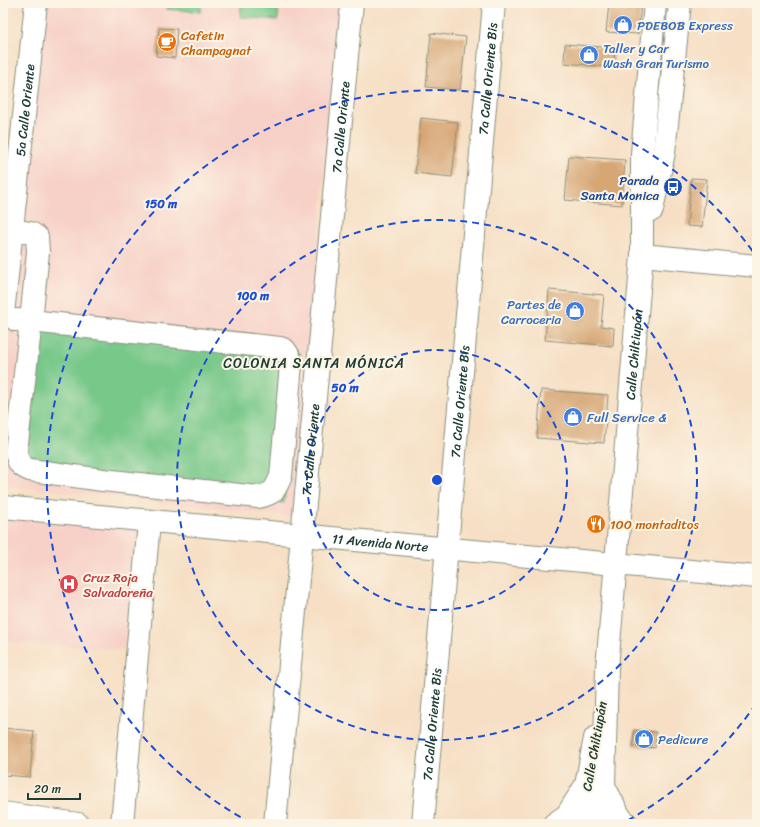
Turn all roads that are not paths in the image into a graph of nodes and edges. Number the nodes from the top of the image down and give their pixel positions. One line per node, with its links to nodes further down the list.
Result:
1 (36, 3): 6 (street, 5a Calle Oriente)
2 (352, 3): 14 (street, 7a Calle Oriente)
3 (494, 3): 15 (street, 7a Calle Oriente Bis)
4 (655, 3): 7 (street, Calle Chiltiupán)
5 (680, 4): 7 (street, Calle Chiltiupán)
6 (12, 230): 9 (street, 5a Calle Oriente); 11 (street)
7 (642, 256): 8 (street); 16 (street, Calle Chiltiupán)
8 (757, 266)
9 (3, 314)
10 (3, 319): 11 (street)
11 (31, 321): 11 (street)
12 (3, 507): 13 (street, 11 Avenida Norte)
13 (149, 522): 14 (street, 11 Avenida Norte); 21 (street)
14 (302, 536): 15 (street, 11 Avenida Norte); 22 (street, 7a Calle Oriente)
15 (447, 548): 16 (street, 11 Avenida Norte); 23 (street, 7a Calle Oriente Bis)
16 (616, 563): 17 (street, 11 Avenida Norte); 18 (street, Calle Chiltiupán)
17 (757, 577)
18 (595, 785): 24 (street); 25 (street, Calle Chiltiupán); 26 (street, Calle Chiltiupán); 27 (street)
19 (3, 813): 20 (street)
20 (78, 824)
21 (122, 824)
22 (275, 824)
23 (423, 824)
24 (554, 824)
25 (582, 824)
26 (600, 824)
27 (627, 824)

